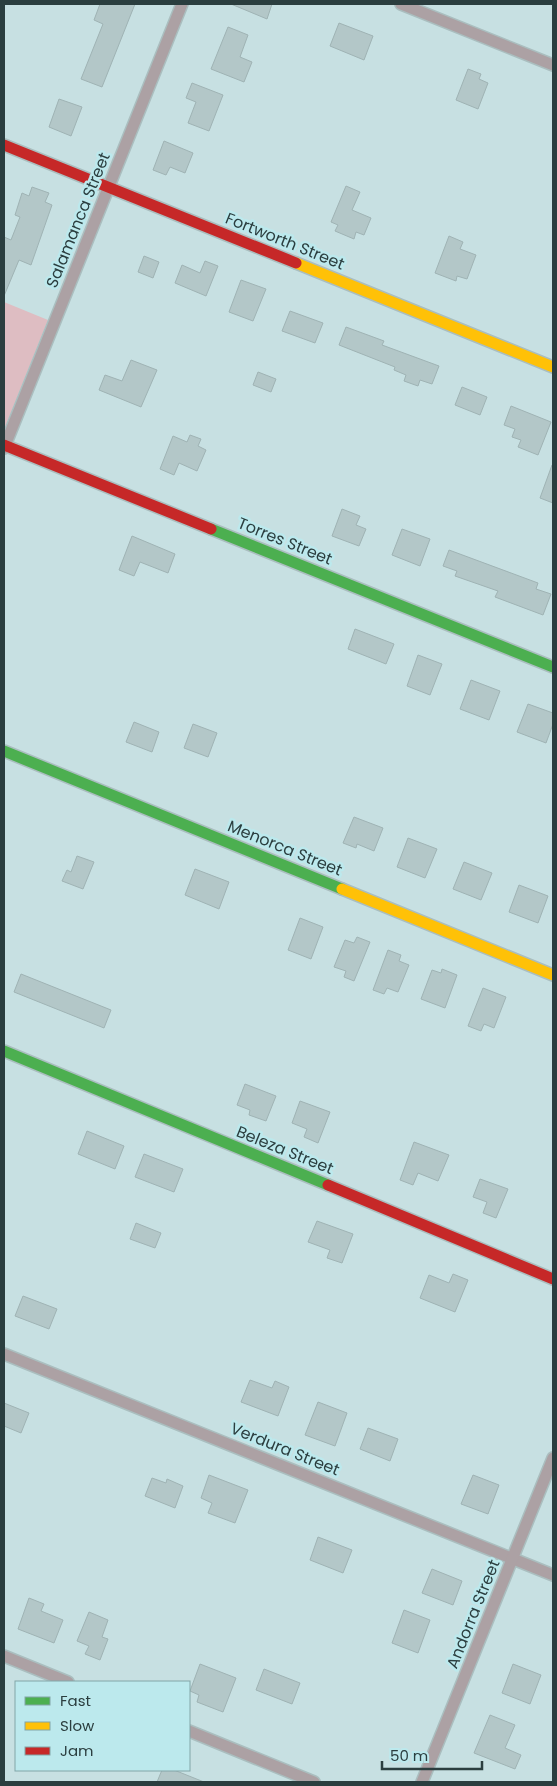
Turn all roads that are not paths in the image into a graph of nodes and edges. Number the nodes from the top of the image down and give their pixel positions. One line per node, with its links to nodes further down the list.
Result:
1 (182, 4): 5 (street, Salamanca Street)
2 (401, 4): 3 (street)
3 (553, 65)
4 (4, 145): 5 (street, Fortworth Street)
5 (110, 187): 6 (street, Fortworth Street); 7 (street, Salamanca Street)
6 (553, 367)
7 (4, 446): 8 (street, Torres Street)
8 (553, 668)
9 (4, 752): 10 (street, Menorca Street)
10 (553, 974)
11 (4, 1052): 12 (street, Beleza Street)
12 (553, 1279)
13 (4, 1354): 15 (street, Verdura Street)
14 (553, 1458): 15 (street, Andorra Street)
15 (514, 1559): 16 (street, Verdura Street); 21 (street, Andorra Street)
16 (553, 1575)
17 (4, 1656): 18 (street)
18 (66, 1681)
19 (190, 1731): 20 (street)
20 (314, 1782)
21 (422, 1782)

